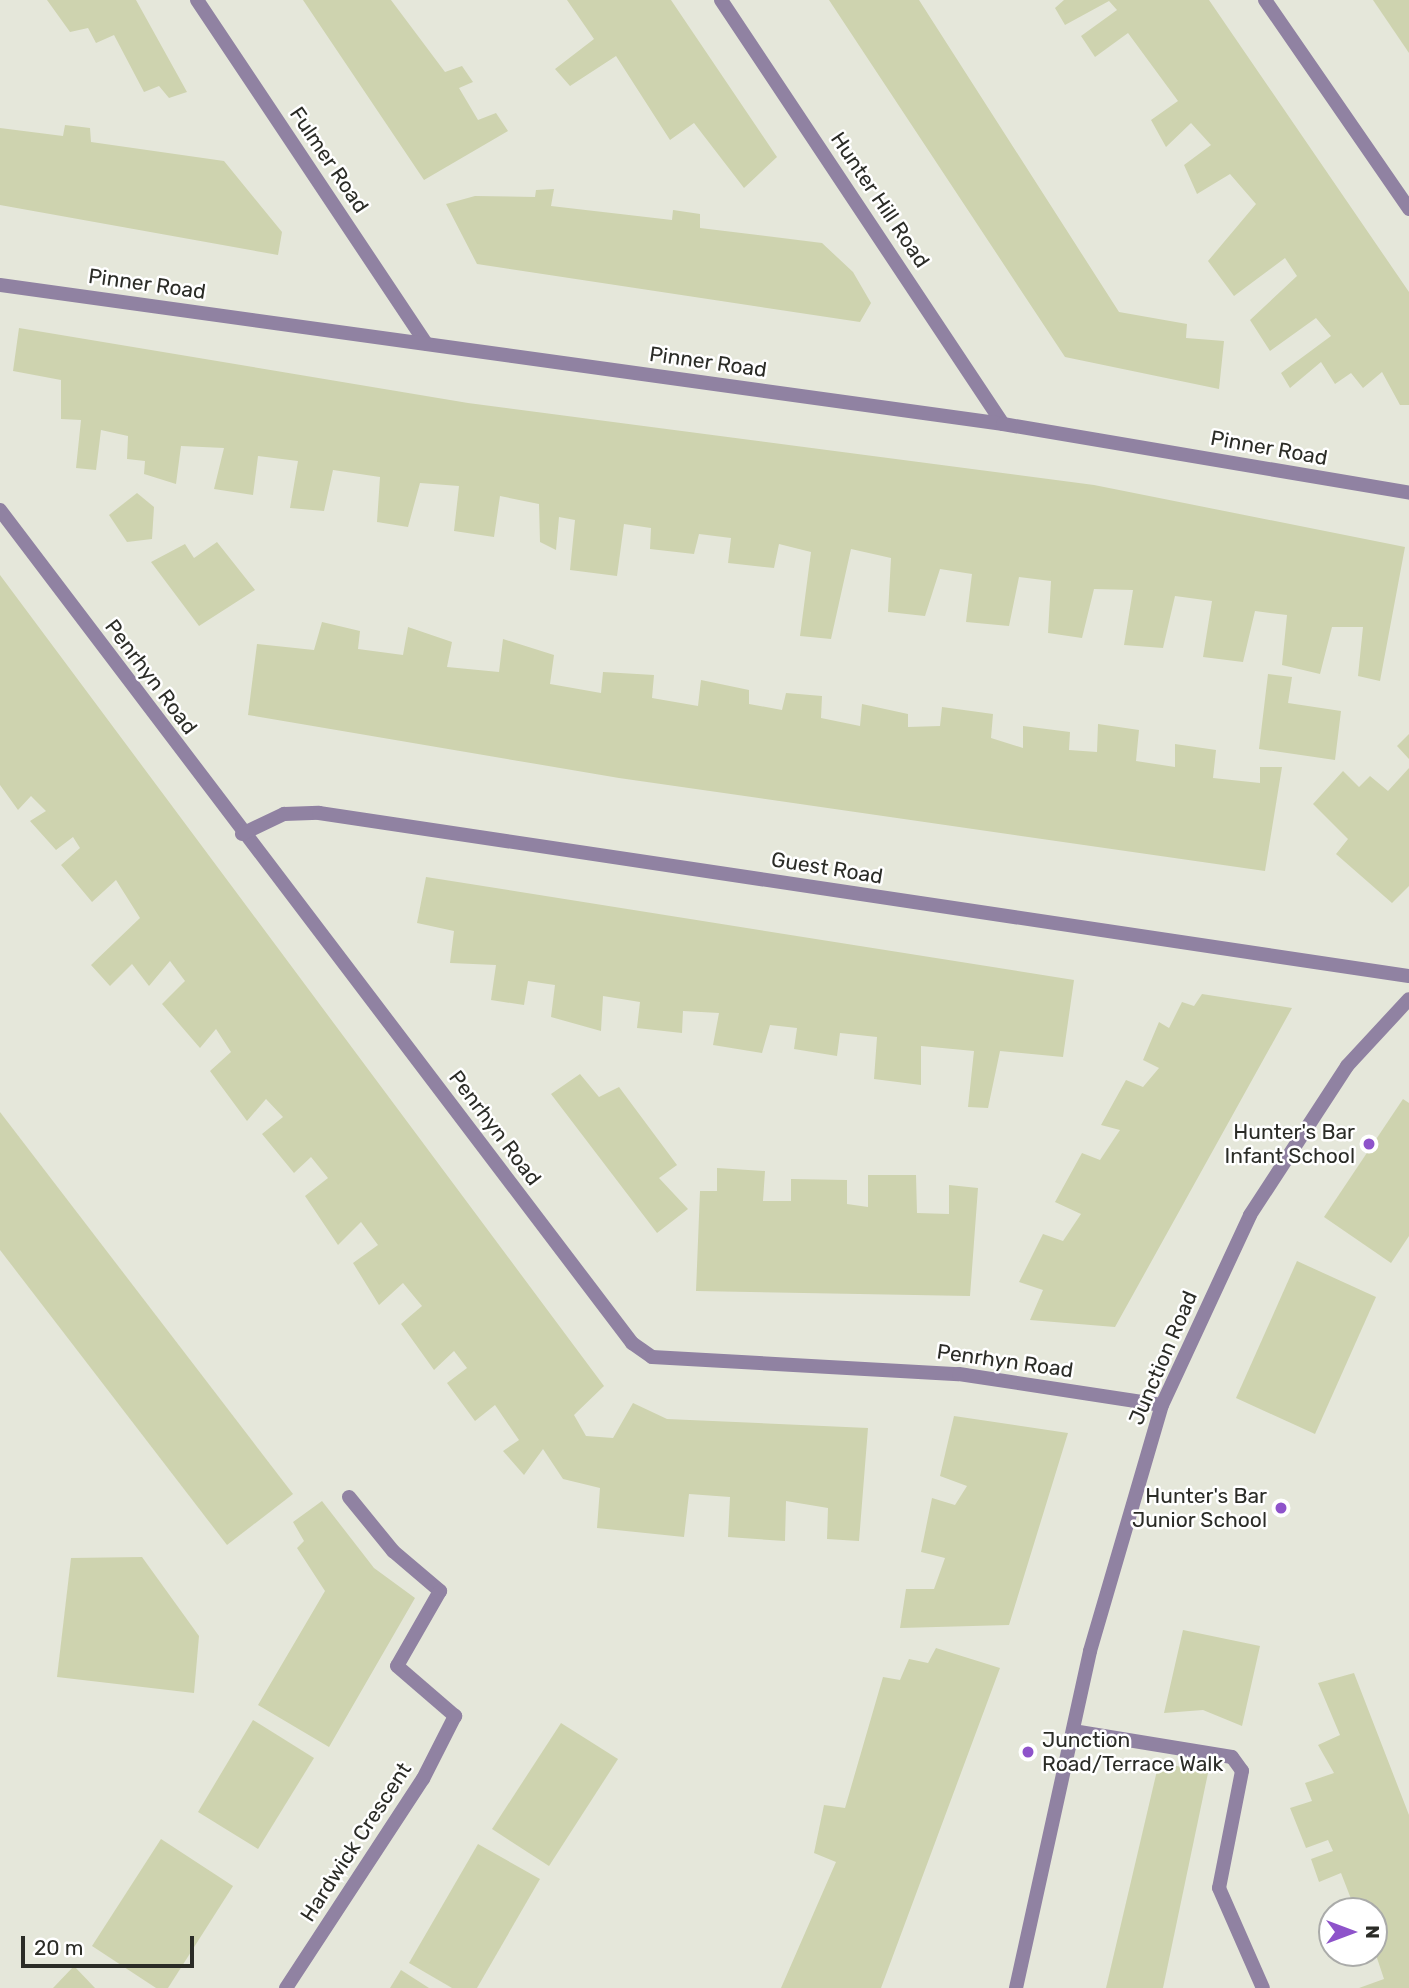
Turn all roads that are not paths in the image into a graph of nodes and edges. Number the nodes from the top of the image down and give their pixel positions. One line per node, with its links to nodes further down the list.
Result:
1 (197, 0): 6 (street, Fulmer Road)
2 (721, 0): 7 (street, Hunter Hill Road)
3 (1265, 0): 4 (street)
4 (1409, 209)
5 (0, 285): 6 (street, Pinner Road)
6 (426, 344): 7 (street, Pinner Road)
7 (1003, 424): 8 (street, Pinner Road)
8 (1409, 493)
9 (0, 510): 10 (street, Penrhyn Road)
10 (242, 834): 11 (street, Guest Road); 13 (street, Penrhyn Road)
11 (1409, 976)
12 (1409, 999): 13 (street, Junction Road)
13 (1162, 1405): 15 (street, Junction Road)
14 (349, 1497): 16 (street, Hardwick Crescent)
15 (1073, 1731): 17 (street, Junction Road); 18 (street)
16 (286, 1988)
17 (1016, 1988)
18 (1262, 1988)

